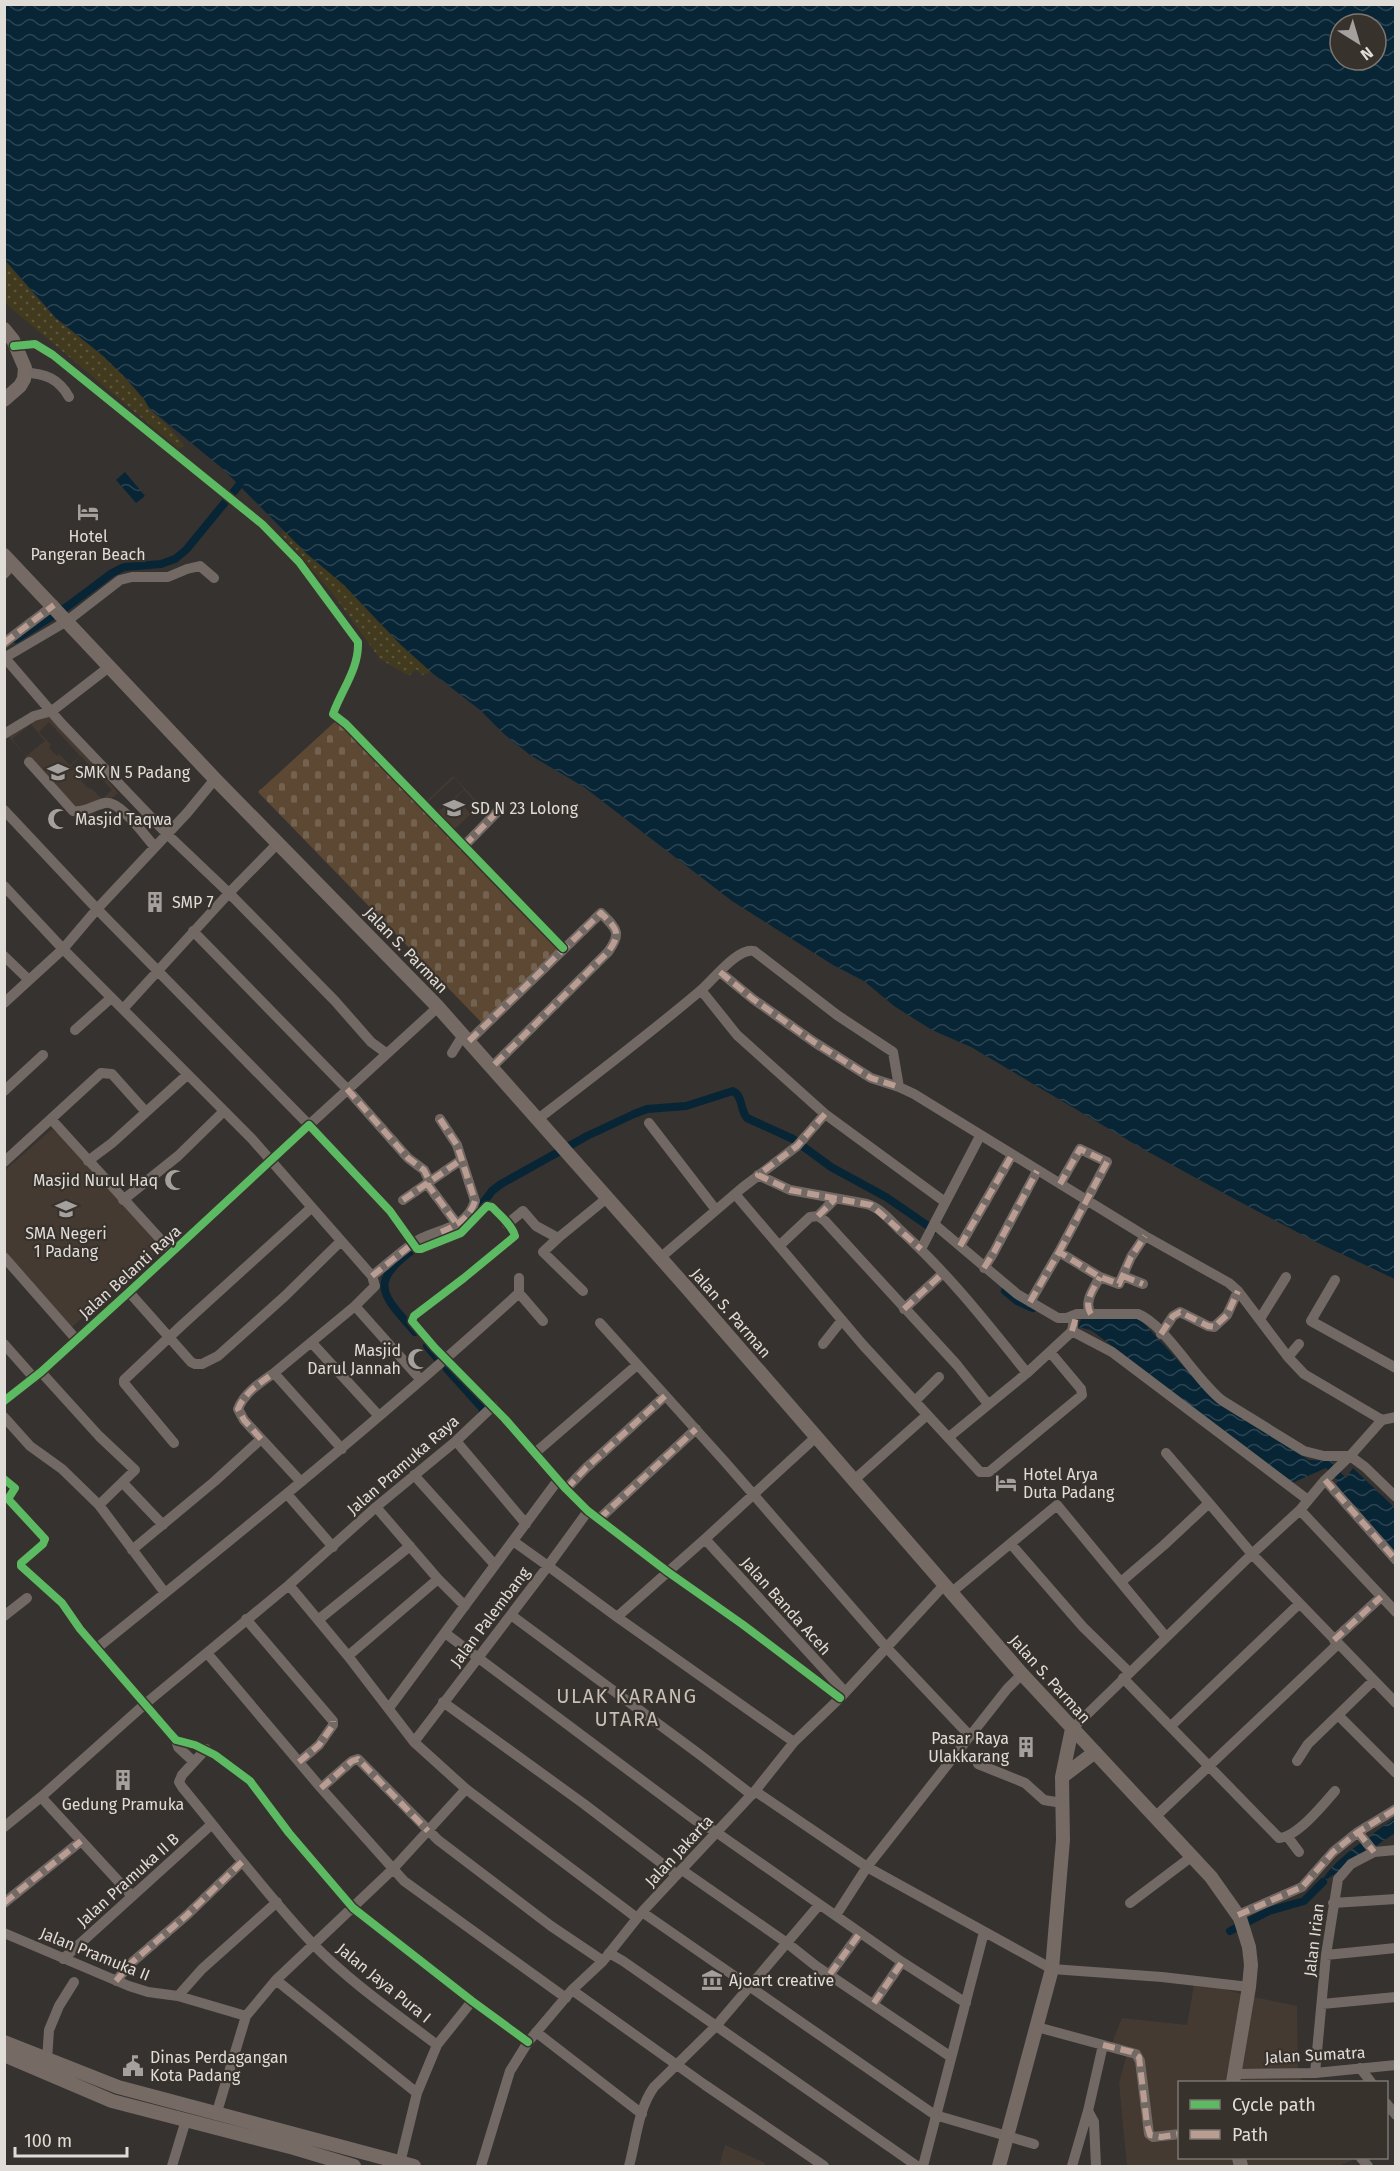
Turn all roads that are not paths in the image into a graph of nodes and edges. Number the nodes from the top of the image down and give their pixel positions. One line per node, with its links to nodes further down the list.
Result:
1 (4, 329): 2 (main road)
2 (9, 344): 3 (main road); 21 (street)
3 (25, 373): 4 (street); 5 (main road)
4 (69, 398)
5 (4, 400)
6 (7, 564): 8 (main road, Jalan S. Parman)
7 (214, 578): 8 (street)
8 (60, 613): 9 (street); 10 (street); 11 (main road, Jalan S. Parman)
9 (4, 643)
10 (5, 658): 12 (street)
11 (109, 667): 12 (street); 15 (main road, Jalan S. Parman)
12 (52, 711): 13 (street); 18 (street)
13 (5, 733)
14 (29, 762): 20 (street)
15 (215, 779): 18 (street); 19 (main road, Jalan S. Parman)
16 (501, 808): 21 (street)
17 (4, 810): 24 (street)
18 (167, 834): 20 (street); 23 (street)
19 (278, 843): 23 (street); 35 (main road, Jalan S. Parman)
20 (154, 846): 24 (street)
21 (464, 846): 26 (street)
22 (4, 886): 27 (street)
23 (229, 893): 25 (street); 39 (street)
24 (97, 909): 27 (street); 29 (street)
25 (193, 931): 29 (street); 45 (street)
26 (563, 948): 38 (street); 42 (street)
27 (63, 949): 31 (street); 33 (street)
28 (4, 956): 31 (street)
29 (158, 971): 36 (street); 54 (street)
30 (720, 972): 32 (street); 44 (street); 44 (street)
31 (29, 980): 34 (street)
32 (701, 990): 49 (street); 52 (street)
33 (111, 998): 36 (street); 37 (street)
34 (4, 1003)
35 (438, 1007): 38 (main road, Jalan S. Parman); 39 (street, Jalan Belanti Raya)
36 (123, 1009): 43 (street)
37 (75, 1030)
38 (466, 1038): 40 (street); 42 (main road, Jalan S. Parman)
39 (386, 1053): 45 (street, Jalan Belanti Raya)
40 (452, 1053)
41 (43, 1055): 46 (street)
42 (492, 1067): 52 (main road, Jalan S. Parman)
43 (187, 1075): 47 (street); 48 (street)
44 (899, 1087): 55 (street)
45 (347, 1089): 54 (street, Jalan Belanti Raya); 64 (street)
46 (4, 1092)
47 (224, 1111): 57 (street); 68 (street)
48 (146, 1112): 50 (street); 59 (street)
49 (825, 1114): 62 (street); 71 (street)
50 (51, 1119): 59 (street); 60 (street)
51 (441, 1119): 58 (street)
52 (538, 1119): 66 (main road, Jalan S. Parman)
53 (649, 1123): 73 (street)
54 (309, 1125): 57 (street, Jalan Belanti Raya); 81 (street)
55 (980, 1136): 56 (street); 71 (street)
56 (1012, 1155): 61 (street); 83 (street)
57 (271, 1160): 72 (street); 85 (street, Jalan Belanti Raya)
58 (461, 1160): 64 (street); 75 (street)
59 (88, 1161): 68 (street)
60 (4, 1162)
61 (1037, 1171): 63 (street); 89 (street)
62 (758, 1175): 65 (street); 67 (street)
63 (1060, 1184): 70 (street); 70 (street)
64 (428, 1185): 69 (street); 75 (street)
65 (735, 1194): 73 (street); 82 (street)
66 (607, 1198): 79 (street); 88 (main road, Jalan S. Parman)
67 (835, 1198): 74 (street); 84 (street)
68 (123, 1200): 85 (street)
69 (403, 1200)
70 (1087, 1200): 78 (street); 86 (street)
71 (945, 1202): 77 (street)
72 (311, 1208): 80 (street); 112 (street)
73 (716, 1210): 88 (street)
74 (818, 1216): 82 (street); 104 (street)
75 (458, 1224): 81 (street)
76 (507, 1224): 79 (street); 81 (street); 120 (street)
77 (932, 1229): 83 (street); 84 (street)
78 (1145, 1236): 92 (street); 99 (street)
79 (558, 1238): 98 (street)
80 (340, 1242): 91 (street); 112 (street)
81 (415, 1245): 91 (street)
82 (779, 1246): 107 (street)
83 (960, 1246): 89 (street)
84 (921, 1248): 90 (street)
85 (172, 1252): 100 (street, Jalan Belanti Raya)
86 (1059, 1252): 93 (street); 102 (street)
87 (4, 1257): 113 (street)
88 (660, 1257): 139 (main road, Jalan S. Parman)
89 (984, 1268): 102 (street)
90 (944, 1273): 104 (street); 124 (street)
91 (372, 1276): 103 (street)
92 (1122, 1276): 93 (street); 97 (street)
93 (1100, 1277): 105 (street)
94 (1286, 1277): 106 (street)
95 (519, 1278): 101 (street)
96 (1335, 1280): 121 (street)
97 (1143, 1284)
98 (583, 1291)
99 (1238, 1291): 106 (street); 111 (street)
100 (129, 1292): 112 (street); 113 (street, Jalan Belanti Raya)
101 (519, 1293): 108 (street); 120 (street)
102 (1030, 1302): 109 (street)
103 (355, 1306): 114 (street); 127 (street)
104 (904, 1309): 131 (street)
105 (1091, 1314): 109 (street); 111 (street)
106 (1260, 1319): 119 (street)
107 (842, 1320): 116 (street); 130 (street)
108 (543, 1321)
109 (1075, 1322): 118 (street); 159 (street)
110 (600, 1323): 122 (street)
111 (1161, 1334): 147 (street)
112 (170, 1337): 143 (street)
113 (76, 1339): 125 (street, Jalan Belanti Raya)
114 (312, 1343): 123 (street); 134 (street)
115 (4, 1344): 125 (street)
116 (823, 1344)
117 (1299, 1344): 119 (street)
118 (1050, 1352): 124 (street); 140 (street)
119 (1288, 1357): 137 (street)
120 (444, 1359): 127 (street); 132 (street)
121 (1394, 1363)
122 (637, 1365): 128 (street); 146 (street)
123 (274, 1373): 141 (street); 144 (street)
124 (1027, 1373): 131 (street)
125 (37, 1375): 129 (street, Jalan Belanti Raya); 154 (street)
126 (939, 1377): 130 (street)
127 (420, 1379): 134 (street)
128 (665, 1396): 138 (street); 155 (street)
129 (4, 1401)
130 (915, 1401): 133 (street)
131 (988, 1404): 140 (street)
132 (493, 1406): 142 (street, Jalan Pramuka Raya); 146 (street)
133 (927, 1415): 140 (street); 152 (street)
134 (379, 1416): 144 (street)
135 (4, 1417): 161 (street)
136 (1395, 1417): 137 (street)
137 (1382, 1420): 147 (street)
138 (696, 1430): 157 (street); 165 (street)
139 (817, 1436): 152 (main road, Jalan S. Parman); 157 (street)
140 (949, 1437)
141 (261, 1439): 153 (street); 167 (street)
142 (456, 1441): 148 (street, Jalan Pramuka Raya); 166 (street)
143 (174, 1443)
144 (342, 1449): 153 (street)
145 (1166, 1452): 160 (street)
146 (535, 1453): 151 (street)
147 (1346, 1460): 149 (street); 158 (street)
148 (414, 1475): 162 (street, Jalan Pramuka Raya); 176 (street)
149 (1327, 1478): 159 (street); 175 (street)
150 (4, 1479): 198 (street)
151 (558, 1480): 155 (street); 166 (street)
152 (854, 1480): 182 (main road, Jalan S. Parman)
153 (301, 1482): 156 (street)
154 (123, 1483): 161 (street); 167 (street)
155 (566, 1489): 163 (street)
156 (287, 1494): 172 (street); 183 (street)
157 (752, 1495): 168 (street); 197 (street)
158 (1395, 1497)
159 (1308, 1500): 164 (street)
160 (1209, 1503): 174 (street); 180 (street)
161 (99, 1505): 173 (street)
162 (376, 1507): 171 (street); 172 (street, Jalan Pramuka Raya)
163 (588, 1510): 165 (street); 177 (street)
164 (1300, 1510): 174 (street); 184 (street)
165 (599, 1520): 178 (street)
166 (526, 1524): 169 (street)
167 (163, 1525): 173 (street)
168 (705, 1539): 178 (street); 205 (street, Jalan Banda Aceh)
169 (513, 1541): 176 (street); 177 (street)
170 (1011, 1544): 180 (street, Jalan Jakarta); 182 (street, Jalan Jakarta); 203 (street)
171 (410, 1546): 179 (street); 193 (street)
172 (333, 1547): 181 (street, Jalan Pramuka Raya)
173 (132, 1550): 183 (street)
174 (1252, 1554): 186 (street); 195 (street)
175 (1395, 1560)
176 (495, 1565): 187 (street)
177 (548, 1566): 189 (street, Jalan Palembang); 191 (street, Jalan Palembang)
178 (668, 1572): 191 (street); 205 (street)
179 (438, 1579): 187 (street); 200 (street)
180 (1121, 1582): 195 (street)
181 (289, 1585): 192 (street, Jalan Pramuka Raya); 193 (street)
182 (949, 1588): 197 (street, Jalan Jakarta); 202 (main road, Jalan S. Parman)
183 (165, 1593): 198 (street)
184 (1381, 1597): 188 (street); 196 (street)
185 (27, 1598): 190 (street)
186 (1299, 1604): 196 (street); 211 (street)
187 (465, 1606): 194 (street)
188 (1395, 1612)
189 (511, 1615): 201 (street, Jalan Palembang); 229 (street)
190 (4, 1616)
191 (617, 1617): 216 (street, Jalan Palembang)
192 (246, 1619): 199 (street, Jalan Pramuka Raya); 221 (street)
193 (318, 1620): 200 (street)
194 (445, 1633): 201 (street); 209 (street)
195 (1166, 1637): 203 (street)
196 (1336, 1642): 204 (street); 223 (street)
197 (886, 1647): 205 (street, Jalan Jakarta); 213 (street)
198 (97, 1648): 208 (street)
199 (207, 1653): 208 (street, Jalan Pramuka Raya); 221 (street)
200 (348, 1656): 209 (street)
201 (478, 1657): 206 (street, Jalan Palembang); 237 (street)
202 (1022, 1674): 212 (main road, Jalan S. Parman); 213 (street)
203 (1126, 1675): 211 (street); 212 (street)
204 (1373, 1681): 207 (street); 210 (street)
205 (842, 1695): 216 (street, Jalan Jakarta)
206 (443, 1702): 215 (street, Jalan Palembang); 248 (street)
207 (1395, 1703)
208 (146, 1704): 214 (street); 230 (street, Jalan Pramuka Raya)
209 (389, 1708): 215 (street)
210 (1338, 1715): 219 (street); 224 (street)
211 (1171, 1726): 223 (street)
212 (1072, 1729): 218 (main road, Jalan S. Parman); 225 (main road)
213 (970, 1736): 246 (street)
214 (176, 1740): 217 (street); 220 (street)
215 (414, 1742): 227 (street)
216 (794, 1742): 229 (street, Jalan Jakarta)
217 (206, 1749): 220 (street); 256 (street)
218 (1095, 1752): 225 (main road); 233 (main road, Jalan S. Parman)
219 (1297, 1761)
220 (194, 1762): 234 (street, Jalan Jaya Pura I)
221 (299, 1762): 226 (street)
222 (978, 1764): 231 (street)
223 (1210, 1767): 233 (street); 239 (street)
224 (1395, 1773)
225 (1062, 1777): 231 (main road)
226 (321, 1788): 236 (street); 247 (street)
227 (466, 1788): 236 (street); 257 (street)
228 (1335, 1791): 239 (street)
229 (753, 1793): 237 (street, Jalan Jakarta); 246 (street)
230 (41, 1797): 235 (street, Jalan Pramuka Raya); 240 (street)
231 (1062, 1803): 270 (main road)
232 (1395, 1809): 238 (street)
233 (1155, 1817): 244 (main road, Jalan S. Parman)
234 (212, 1824): 245 (street, Jalan Jaya Pura I); 249 (street, Jalan Pramuka II B)
235 (4, 1827)
236 (428, 1832): 247 (street); 267 (street)
237 (716, 1832): 248 (street, Jalan Jakarta); 255 (street)
238 (1359, 1833): 242 (street); 259 (street)
239 (1287, 1836): 243 (street)
240 (81, 1841): 249 (street); 252 (street)
241 (1395, 1850): 242 (street, Jalan Irian)
242 (1373, 1851): 254 (street, Jalan Irian)
243 (1299, 1852)
244 (1191, 1857): 253 (street); 259 (main road, Jalan S. Parman)
245 (242, 1862): 251 (street, Jalan Jaya Pura I); 273 (street)
246 (867, 1868): 258 (street); 260 (street)
247 (392, 1870): 256 (street); 277 (street)
248 (680, 1873): 257 (street, Jalan Jakarta); 263 (street)
249 (132, 1896): 268 (street, Jalan Pramuka II B)
250 (1395, 1899): 254 (street)
251 (277, 1902): 264 (street, Jalan Jaya Pura I); 278 (street)
252 (4, 1903)
253 (1130, 1903)
254 (1333, 1904): 266 (street, Jalan Irian)
255 (819, 1905): 258 (street); 263 (street)
256 (353, 1908): 264 (street); 280 (street)
257 (640, 1915): 267 (street, Jalan Jakarta); 275 (street)
258 (836, 1915): 262 (street)
259 (1239, 1917): 276 (main road, Jalan S. Parman)
260 (984, 1932): 270 (street); 282 (street)
261 (4, 1933): 268 (street, Jalan Pramuka II)
262 (860, 1933): 269 (street); 271 (street)
263 (787, 1943): 271 (street); 275 (street)
264 (314, 1944): 272 (street); 290 (street, Jalan Jaya Pura I)
265 (1395, 1948): 266 (street)
266 (1326, 1955): 283 (street, Jalan Irian)
267 (606, 1957): 277 (street, Jalan Jakarta); 285 (street)
268 (63, 1959): 273 (street, Jalan Pramuka II)
269 (902, 1962): 281 (street); 282 (street)
270 (1052, 1969): 276 (street); 286 (main road)
271 (830, 1974): 281 (street)
272 (276, 1980): 284 (street); 302 (street)
273 (116, 1981): 278 (street, Jalan Pramuka II)
274 (74, 1982): 294 (street)
275 (750, 1986): 285 (street); 306 (street)
276 (1249, 1987): 299 (main road, Jalan S. Parman)
277 (569, 1994): 287 (street, Jalan Jakarta); 295 (street)
278 (178, 1996): 284 (street, Jalan Pramuka II)
279 (1395, 1997): 283 (street)
280 (472, 2001): 289 (street); 290 (street)
281 (873, 2003): 293 (street)
282 (966, 2003): 293 (street)
283 (1322, 2004): 298 (street, Jalan Irian)
284 (246, 2016): 305 (street)
285 (716, 2026): 295 (street); 317 (street)
286 (1037, 2027): 291 (street); 309 (main road)
287 (536, 2032): 289 (street, Jalan Jakarta); 304 (street)
288 (4, 2042): 294 (main road)
289 (528, 2042): 314 (street, Jalan Jakarta)
290 (437, 2044): 302 (street)
291 (1103, 2045): 303 (street); 308 (street)
292 (4, 2055): 307 (main road)
293 (951, 2057): 306 (street)
294 (47, 2060): 305 (main road)
295 (677, 2064): 304 (street); 316 (street)
296 (1395, 2065): 297 (street, Jalan Sumatra)
297 (1360, 2068): 298 (street, Jalan Sumatra); 301 (street)
298 (1316, 2073): 300 (street, Jalan Sumatra)
299 (1234, 2078): 300 (street, Jalan Sumatra)
300 (1302, 2078)
301 (1370, 2081)
302 (417, 2093): 311 (street)
303 (1088, 2111): 320 (street); 321 (street)
304 (642, 2114): 315 (street)
305 (216, 2115): 311 (main road)
306 (935, 2115): 309 (street); 318 (street)
307 (186, 2120): 312 (street); 313 (main road)
308 (1178, 2134)
309 (1007, 2137): 310 (street); 319 (main road)
310 (1034, 2144)
311 (407, 2164)
312 (172, 2166)
313 (354, 2166)
314 (481, 2166)
315 (629, 2166)
316 (824, 2166)
317 (917, 2166)
318 (923, 2166)
319 (999, 2166)
320 (1072, 2166)
321 (1096, 2166)

